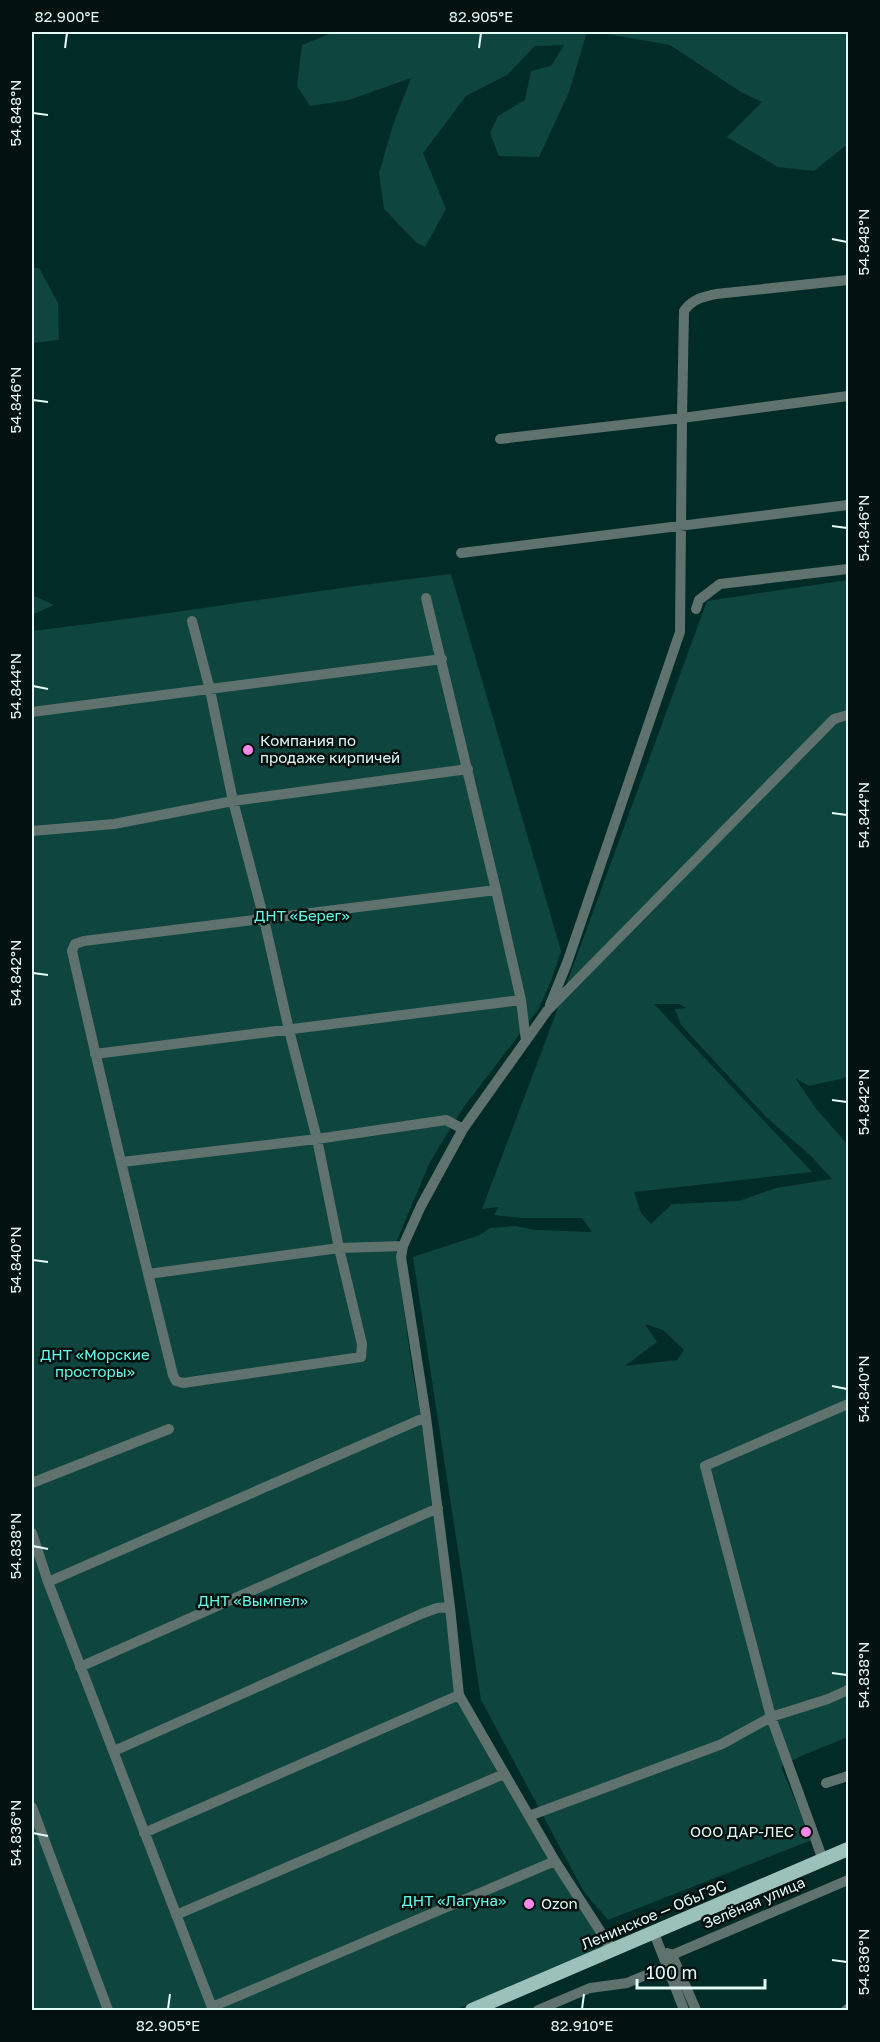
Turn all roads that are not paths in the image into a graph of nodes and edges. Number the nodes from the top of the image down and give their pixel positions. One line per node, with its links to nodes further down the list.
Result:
1 (849, 280): 3 (street)
2 (849, 396): 3 (street)
3 (682, 418): 4 (street); 6 (street)
4 (500, 439)
5 (849, 505): 6 (street)
6 (682, 525): 7 (street); 22 (street)
7 (461, 553)
8 (849, 570): 10 (street)
9 (426, 598): 12 (street)
10 (696, 609)
11 (192, 621): 13 (street)
12 (442, 658): 13 (street); 16 (street)
13 (210, 690): 14 (street); 17 (street)
14 (32, 712)
15 (849, 715): 22 (street)
16 (468, 769): 17 (street); 19 (street)
17 (232, 801): 18 (street); 20 (street)
18 (32, 831)
19 (496, 890): 20 (street); 21 (street)
20 (264, 919): 23 (street); 25 (street)
21 (521, 1000): 23 (street); 24 (street)
22 (547, 1011): 24 (street)
23 (289, 1030): 25 (street); 27 (street)
24 (526, 1041): 26 (street)
25 (95, 1054): 28 (street)
26 (463, 1128): 27 (street); 29 (street)
27 (317, 1138): 28 (street); 30 (street)
28 (122, 1162): 31 (street)
29 (403, 1246): 30 (street); 33 (street)
30 (339, 1248): 31 (street); 31 (street)
31 (148, 1274)
32 (849, 1404): 43 (street)
33 (426, 1417): 36 (street); 38 (street)
34 (169, 1429): 35 (street)
35 (32, 1483)
36 (438, 1508): 39 (street); 40 (street)
37 (32, 1533): 38 (street)
38 (48, 1582): 40 (street)
39 (450, 1607): 42 (street); 44 (street)
40 (81, 1666): 44 (street)
41 (849, 1690): 43 (street)
42 (459, 1695): 45 (street); 50 (street)
43 (771, 1717): 49 (street); 52 (street)
44 (114, 1751): 50 (street)
45 (504, 1774): 49 (street); 55 (street)
46 (849, 1776): 47 (street)
47 (826, 1783)
48 (32, 1807): 62 (street)
49 (529, 1816): 53 (street)
50 (144, 1833): 55 (street)
51 (849, 1849): 52 (main road, Ленинское — ОбьГЭС)
52 (823, 1860): 56 (main road, Ленинское — ОбьГЭС)
53 (555, 1861): 58 (street); 61 (street)
54 (849, 1880): 59 (street, Зелёная улица)
55 (176, 1915): 61 (street)
56 (654, 1933): 57 (street); 58 (main road, Ленинское — ОбьГЭС)
57 (660, 1948): 59 (street); 60 (street)
58 (613, 1951): 63 (main road, Ленинское — ОбьГЭС)
59 (672, 1955): 66 (street)
60 (667, 1966): 64 (street); 65 (street)
61 (213, 2009)
62 (108, 2010)
63 (472, 2010)
64 (538, 2010)
65 (684, 2010)
66 (696, 2010)

